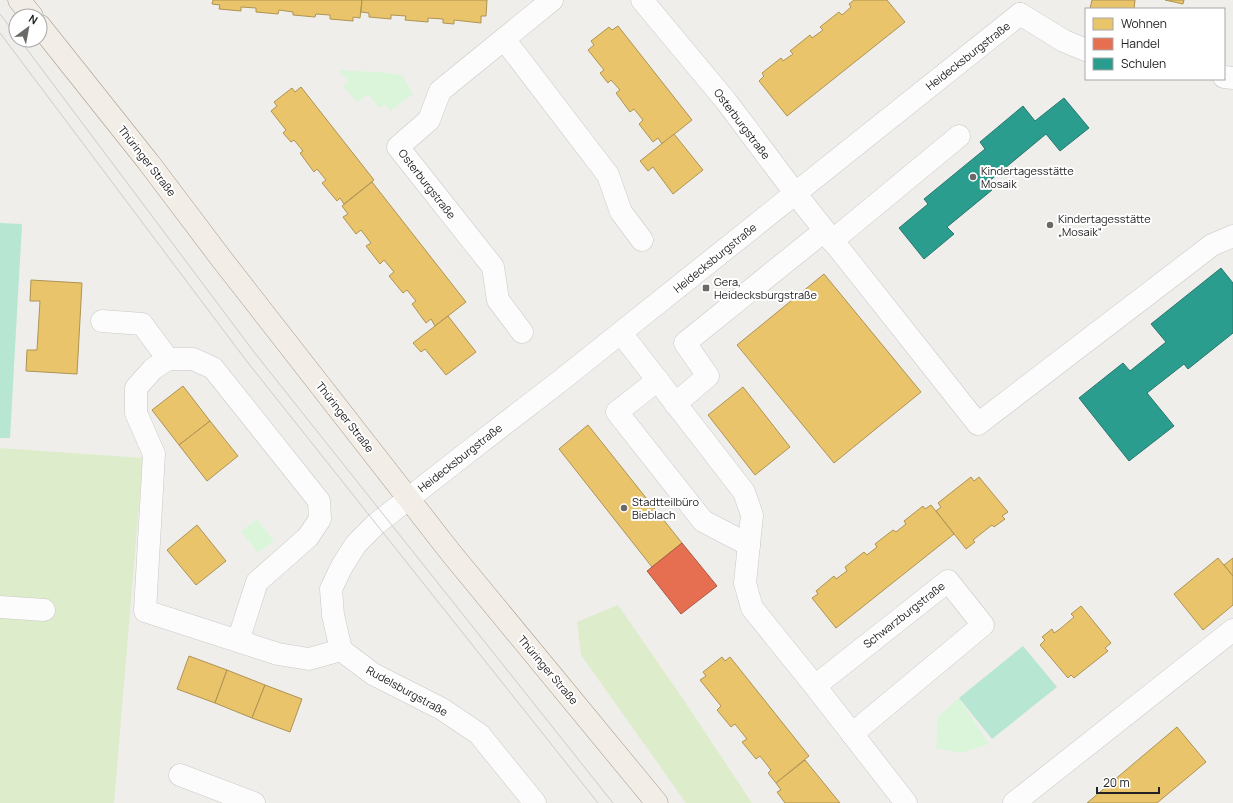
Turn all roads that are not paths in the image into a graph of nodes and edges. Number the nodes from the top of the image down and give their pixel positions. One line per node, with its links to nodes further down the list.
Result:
1 (19, 0): 5 (main road)
2 (552, 0): 7 (street, Osterburgstraße)
3 (642, 0): 10 (street, Osterburgstraße)
4 (1022, 7): 8 (street); 10 (street, Heidecksburgstraße)
5 (26, 8)
6 (48, 36): 20 (main road, Thüringer Straße)
7 (504, 39): 13 (street); 15 (street, Osterburgstraße)
8 (1085, 50)
9 (959, 136): 11 (street)
10 (795, 193): 11 (street, Osterburgstraße); 16 (street, Heidecksburgstraße)
11 (828, 236): 12 (street, Osterburgstraße); 19 (street)
12 (1233, 236)
13 (642, 240)
14 (102, 321): 17 (street)
15 (522, 332)
16 (621, 333): 18 (street); 20 (street, Heidecksburgstraße)
17 (168, 359): 25 (street); 25 (street)
18 (658, 380): 19 (street); 21 (street)
19 (675, 404): 21 (street)
20 (408, 499): 26 (street); 32 (main road, Thüringer Straße)
21 (749, 545): 27 (street)
22 (0, 607): 23 (street)
23 (44, 610)
24 (1233, 630): 34 (street)
25 (238, 642): 26 (street)
26 (341, 650): 31 (street, Rudelsburgstraße)
27 (815, 686): 28 (street); 28 (street, Schwarzburgstraße)
28 (852, 734): 33 (street)
29 (180, 775): 30 (street)
30 (254, 803)
31 (535, 803)
32 (657, 803)
33 (906, 803)
34 (1014, 803)

